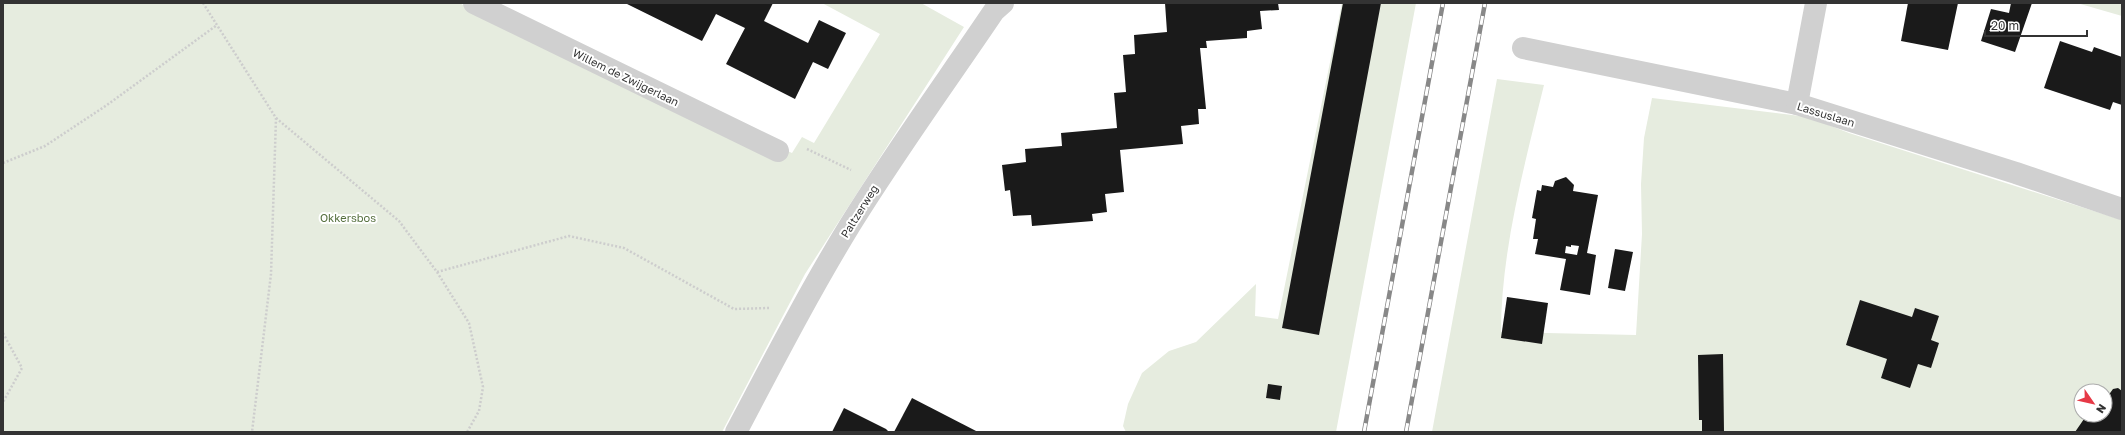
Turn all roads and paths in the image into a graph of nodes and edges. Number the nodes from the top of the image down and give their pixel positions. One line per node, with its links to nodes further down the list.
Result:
1 (202, 3): 5 (path)
2 (474, 3): 9 (street, Willem de Zwijgerlaan)
3 (1003, 3): 11 (street, Paltzerweg)
4 (1816, 3): 7 (street)
5 (217, 26): 8 (path); 10 (path)
6 (1523, 48): 7 (street, Lassuslaan)
7 (1797, 104): 12 (street, Lassuslaan)
8 (276, 118): 13 (path); 17 (path)
9 (778, 151): 11 (path)
10 (3, 163)
11 (876, 184): 14 (street, Paltzerweg)
12 (2122, 209)
13 (437, 272): 14 (path); 18 (path)
14 (802, 306): 19 (street, Paltzerweg)
15 (3, 333): 16 (path)
16 (3, 402)
17 (252, 432)
18 (467, 432)
19 (736, 432)

